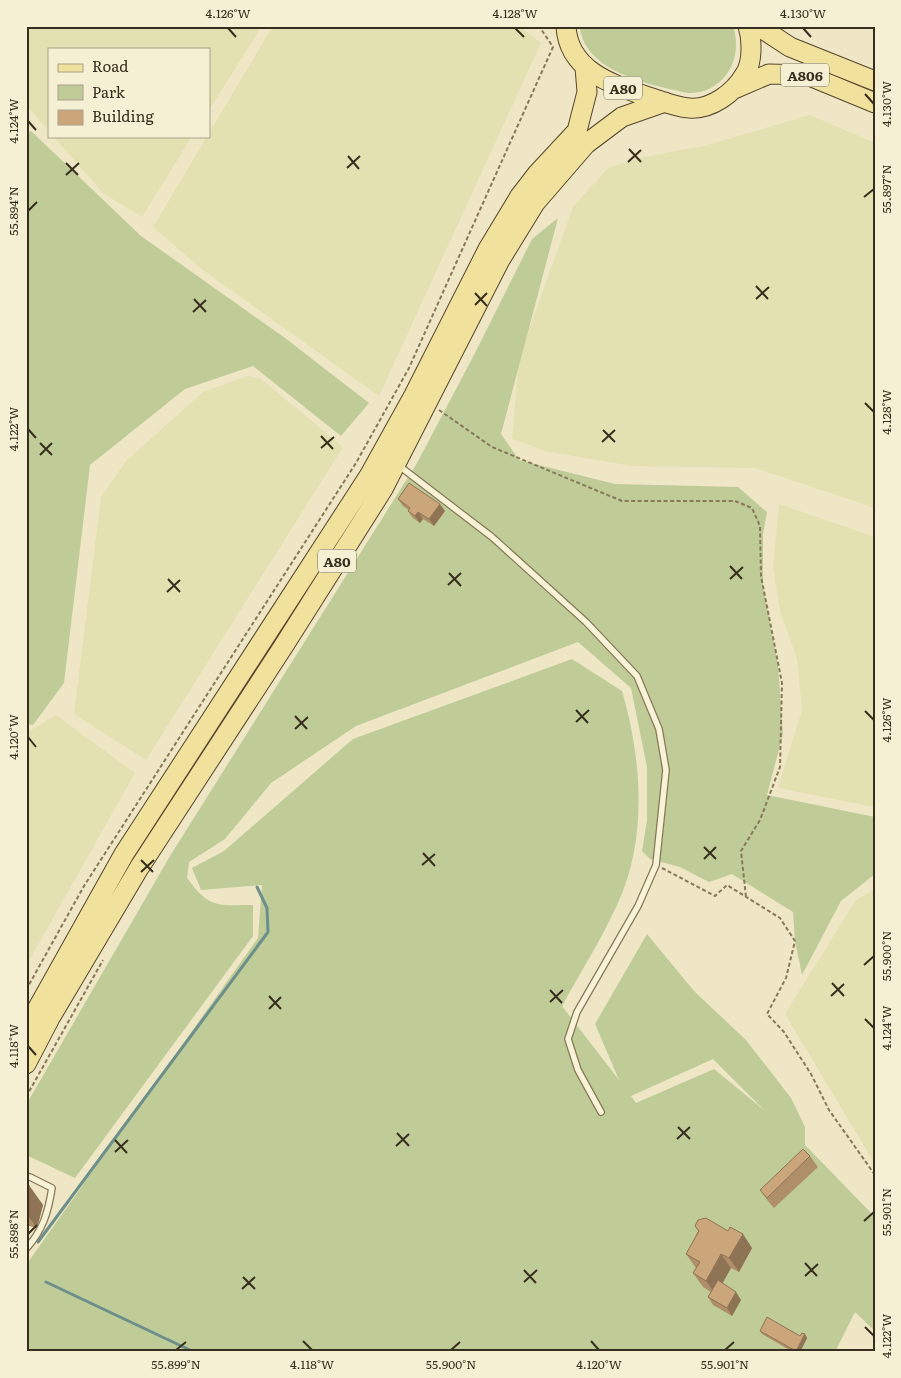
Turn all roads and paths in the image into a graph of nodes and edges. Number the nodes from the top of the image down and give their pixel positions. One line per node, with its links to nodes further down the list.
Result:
1 (539, 26): 14 (path)
2 (566, 26): 5 (main road, A80)
3 (748, 26): 7 (main road, A80)
4 (758, 26): 6 (main road, A806)
5 (585, 67): 8 (main road, A80); 11 (main road, A80)
6 (875, 81)
7 (733, 89): 8 (main road, A80); 9 (main road, A806)
8 (665, 102): 10 (main road, A80)
9 (875, 103)
10 (428, 403): 11 (main road, A80); 13 (path)
11 (389, 459): 12 (lane); 15 (main road, A80); 16 (main road, A80)
12 (656, 865): 13 (path); 17 (lane)
13 (746, 897): 18 (path)
14 (26, 990)
15 (26, 1028)
16 (26, 1064)
17 (601, 1112)
18 (875, 1175)
19 (30, 1177): 20 (lane)
20 (26, 1249)

